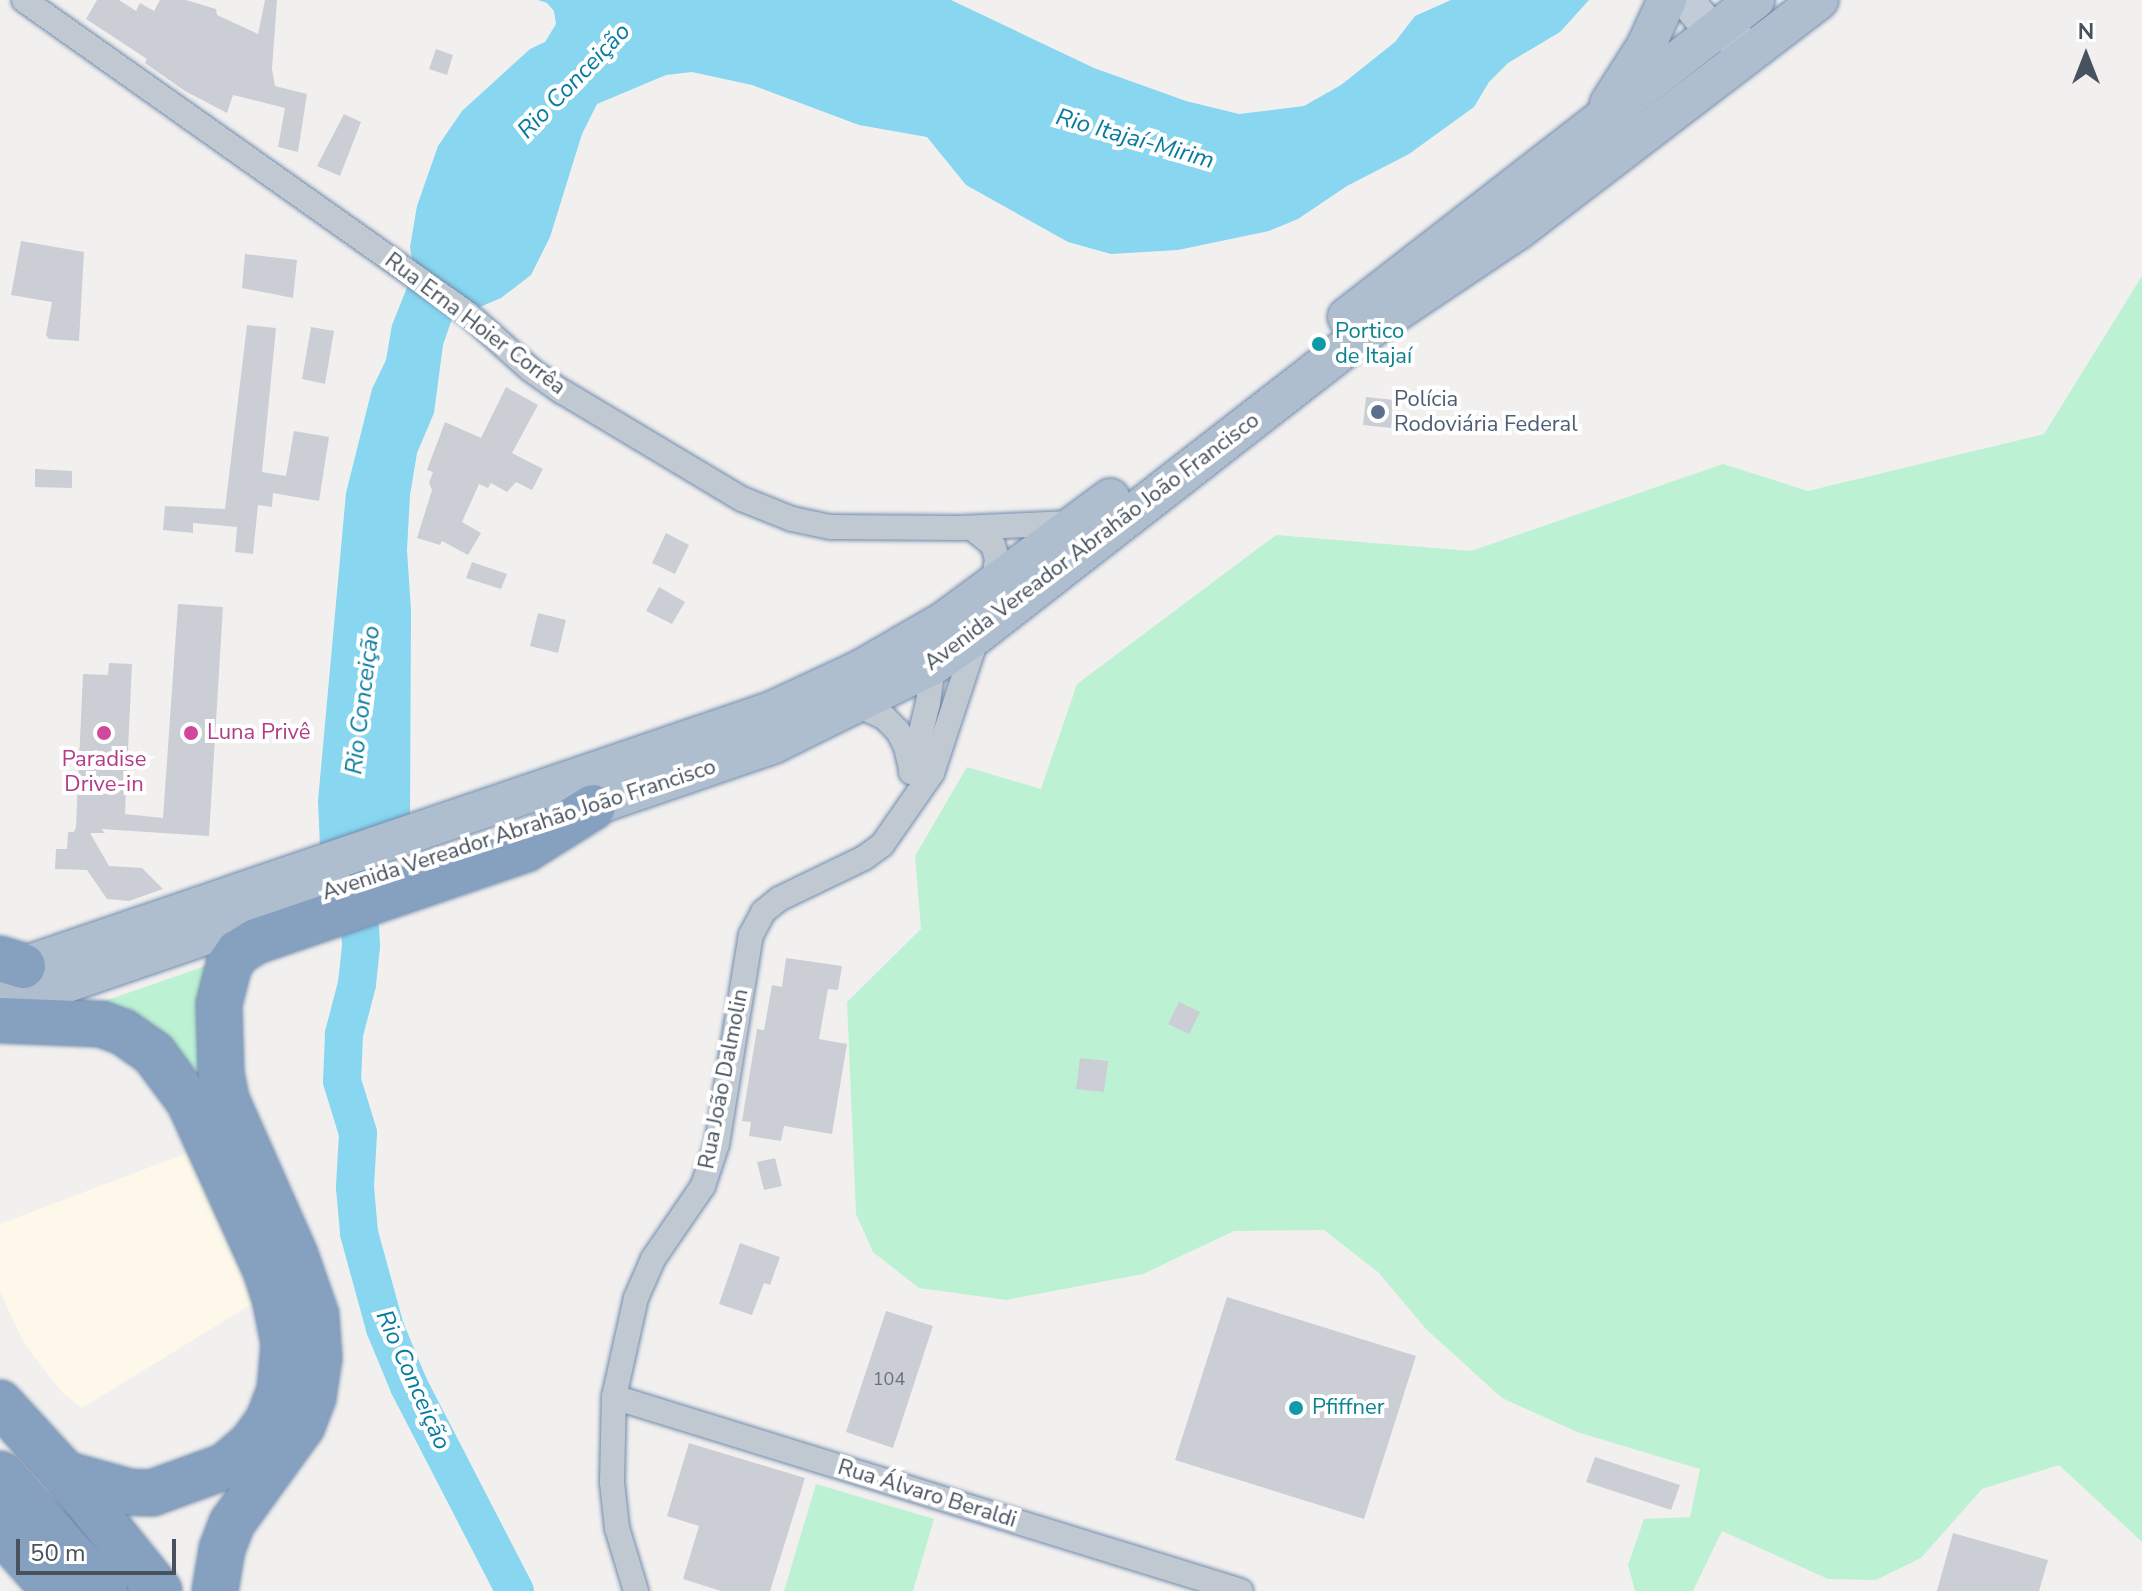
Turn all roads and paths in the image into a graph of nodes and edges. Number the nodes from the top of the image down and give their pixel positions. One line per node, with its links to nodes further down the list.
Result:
1 (24, 0): 10 (street, Rua Erna Hoier Corrêa)
2 (1667, 0): 8 (main road)
3 (1686, 0): 6 (street)
4 (1755, 0): 6 (main road, Avenida Vereador Abrahão João Francisco)
5 (1808, 4): 7 (main road, Avenida Vereador Abrahão João Francisco)
6 (1717, 31): 7 (street); 8 (main road, Avenida Vereador Abrahão João Francisco)
7 (1762, 45): 12 (main road, Avenida Vereador Abrahão João Francisco)
8 (1586, 134): 9 (main road, Avenida Vereador Abrahão João Francisco)
9 (1080, 522): 10 (street, Rua Erna Hoier Corrêa); 11 (main road, Avenida Vereador Abrahão João Francisco)
10 (972, 528): 11 (street)
11 (993, 587): 12 (main road, Avenida Vereador Abrahão João Francisco)
12 (961, 628): 13 (main road, Avenida Vereador Abrahão João Francisco); 17 (street, Rua João Dalmolin); 18 (main road, Avenida Vereador Abrahão João Francisco)
13 (932, 666): 14 (main road, Avenida Vereador Abrahão João Francisco); 15 (street, Rua João Dalmolin)
14 (858, 705): 15 (street, Rua João Dalmolin); 16 (main road, Avenida Vereador Abrahão João Francisco)
15 (911, 772): 17 (street, Rua João Dalmolin)
16 (593, 807): 18 (highway)
17 (902, 814): 23 (street, Rua João Dalmolin)
18 (457, 848): 19 (highway)
19 (295, 903): 20 (main road, Avenida Vereador Abrahão João Francisco); 21 (main road, Avenida Vereador Abrahão João Francisco); 31 (highway)
20 (8, 966)
21 (0, 1006)
22 (0, 1020): 26 (highway)
23 (614, 1397): 32 (street, Rua João Dalmolin); 33 (street, Rua Álvaro Beraldi)
24 (0, 1403): 26 (highway)
25 (0, 1474): 29 (highway)
26 (65, 1474): 30 (highway)
27 (0, 1529): 28 (highway)
28 (55, 1591)
29 (105, 1591)
30 (159, 1591)
31 (215, 1591)
32 (636, 1591)
33 (1241, 1591)

